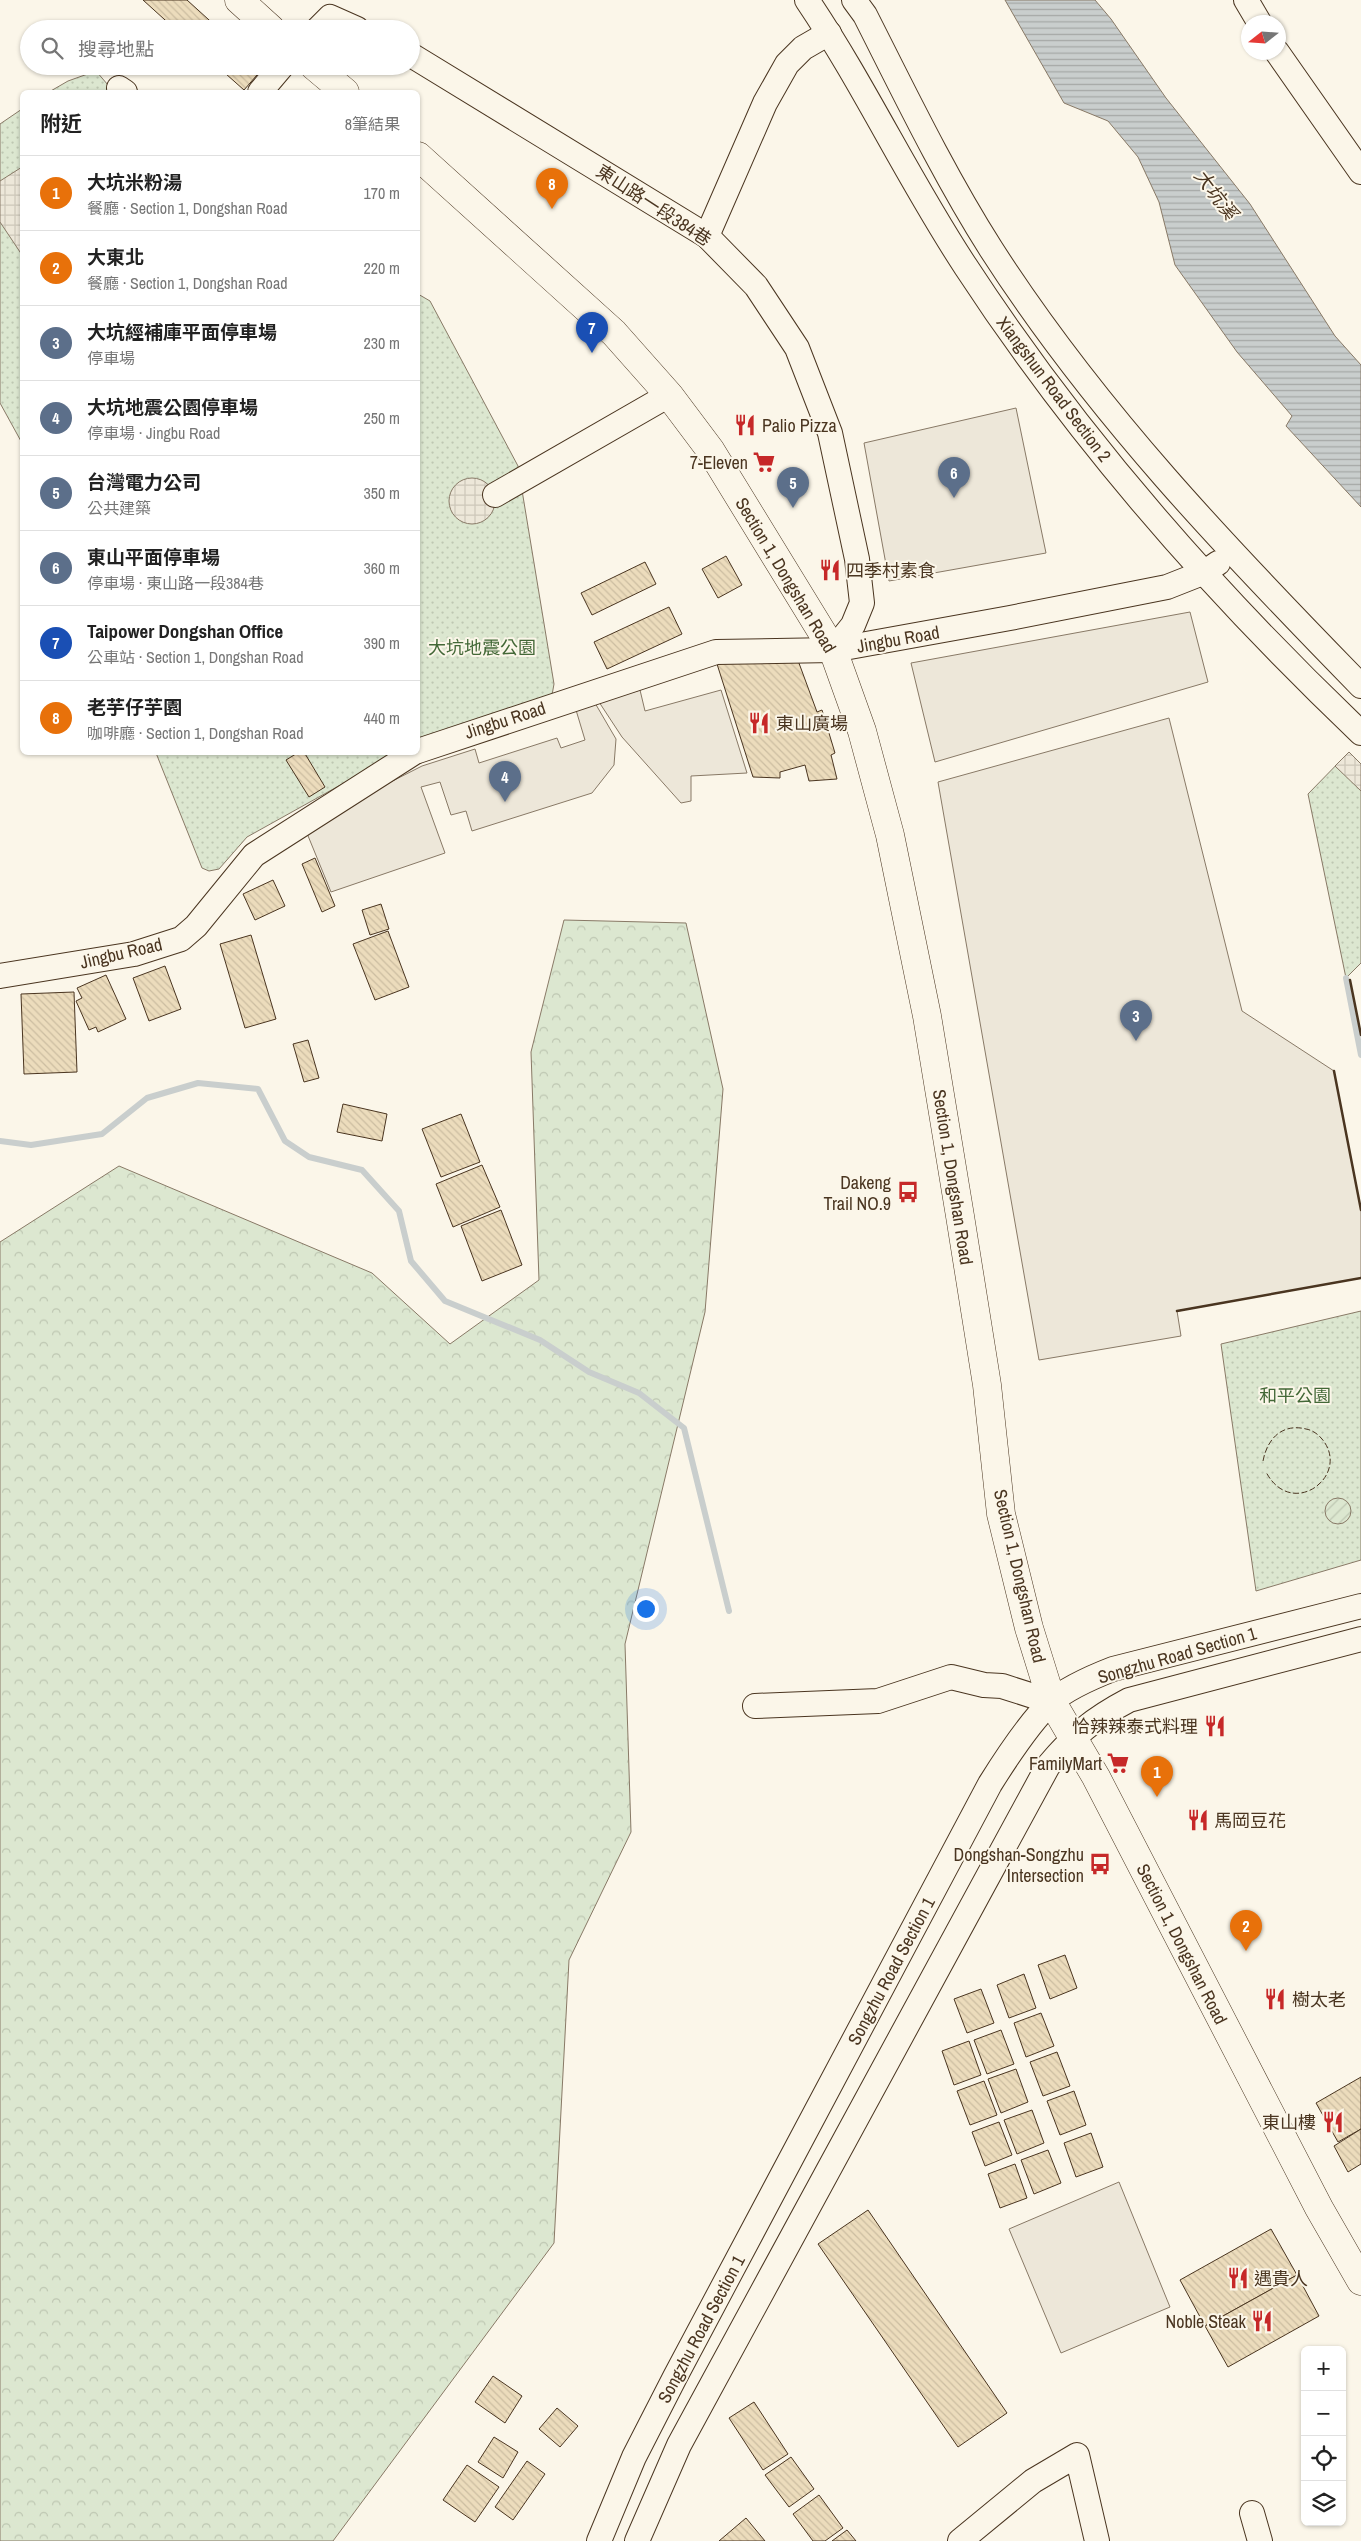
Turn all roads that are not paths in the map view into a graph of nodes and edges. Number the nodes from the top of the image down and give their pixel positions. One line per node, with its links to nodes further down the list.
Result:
1 (239, 0): 6 (main road)
2 (807, 0): 7 (street, Xiangshun Road Section 2)
3 (854, 0): 19 (street, Xiangshun Road Section 2)
4 (1246, 0): 5 (street)
5 (1255, 15)
6 (261, 20)
7 (829, 33): 16 (street); 20 (street, Xiangshun Road Section 2)
8 (420, 60): 16 (street, 東山路一段384巷)
9 (1282, 60): 15 (street)
10 (274, 75): 12 (street)
11 (325, 75): 13 (main road)
12 (262, 90)
13 (343, 90)
14 (420, 158): 17 (main road, Section 1, Dongshan Road)
15 (1361, 172)
16 (708, 236): 21 (street, 東山路一段384巷)
17 (669, 395): 18 (street); 21 (main road, Section 1, Dongshan Road)
18 (495, 495)
19 (1231, 553): 20 (street, Jingbu Road); 22 (street, Xiangshun Road Section 2)
20 (1205, 572): 21 (street, Jingbu Road); 23 (street, Xiangshun Road Section 2)
21 (833, 650): 24 (street, Jingbu Road); 29 (main road, Section 1, Dongshan Road)
22 (1361, 686)
23 (1361, 733)
24 (420, 751)
25 (411, 755): 26 (street, Jingbu Road)
26 (0, 976)
27 (1361, 1606): 29 (street, Songzhu Road Section 1)
28 (1361, 1640): 31 (street, Songzhu Road Section 1)
29 (1052, 1702): 30 (street); 31 (main road, Section 1, Dongshan Road); 34 (street, Songzhu Road Section 1)
30 (755, 1706)
31 (1072, 1737): 32 (main road, Section 1, Dongshan Road); 35 (street, Songzhu Road Section 1)
32 (1361, 2281)
33 (1252, 2513): 38 (street)
34 (599, 2541)
35 (637, 2541)
36 (960, 2541): 37 (street)
37 (1097, 2541)
38 (1260, 2541)

